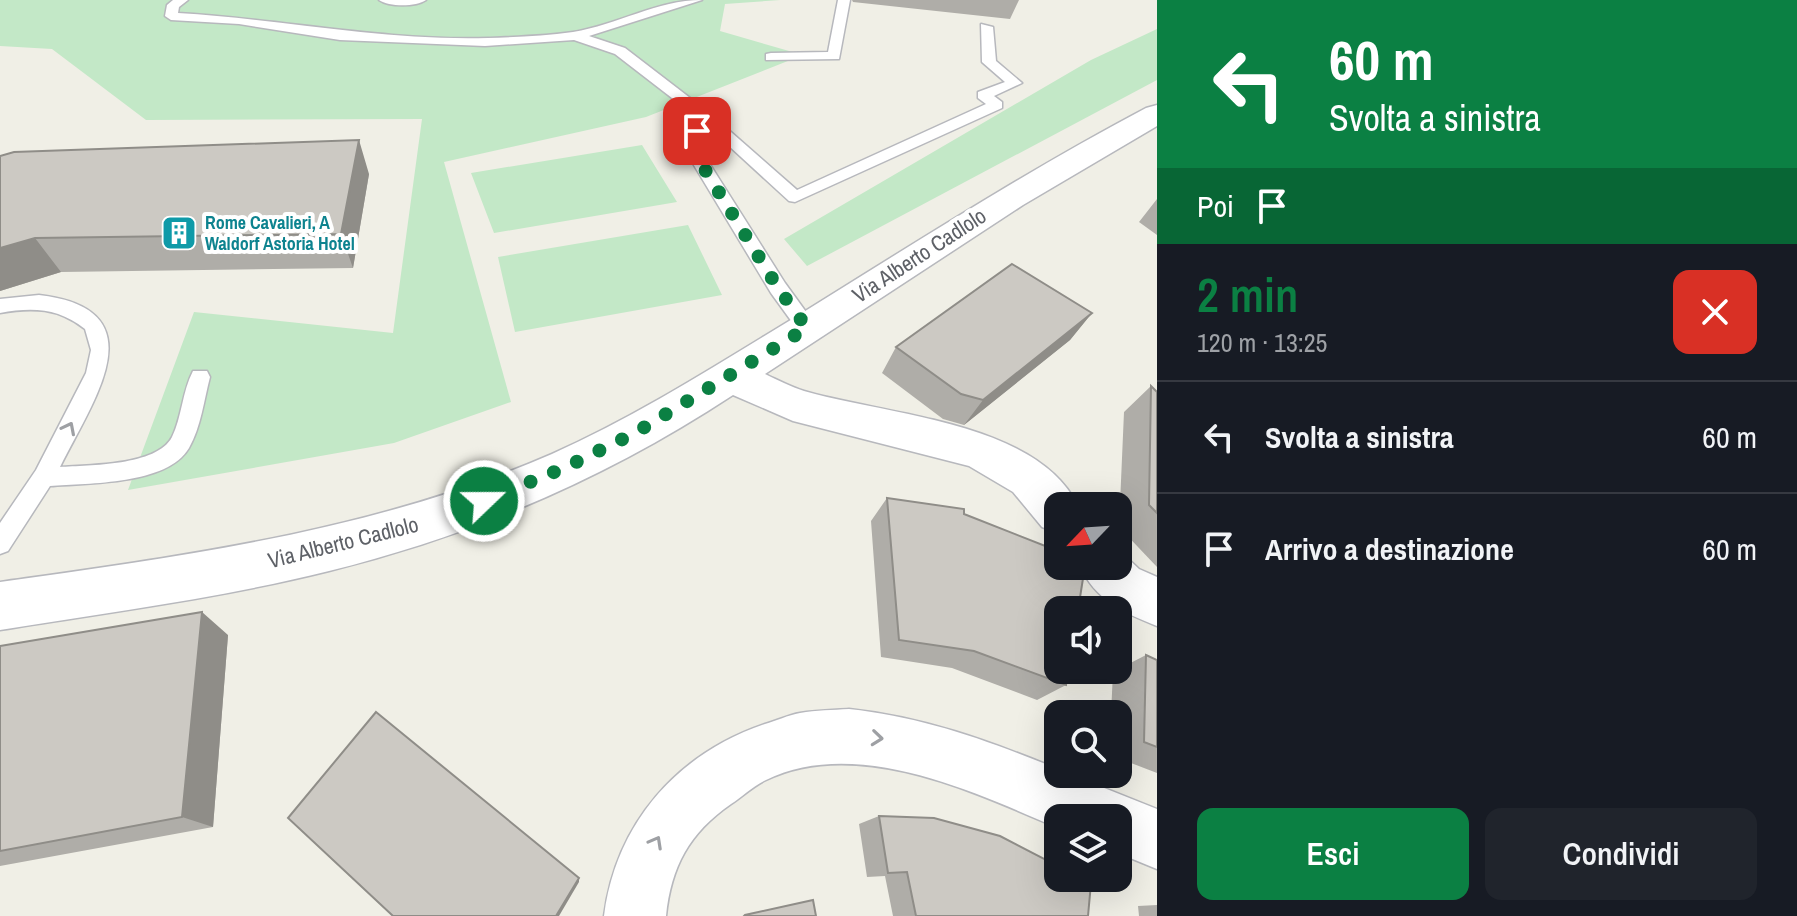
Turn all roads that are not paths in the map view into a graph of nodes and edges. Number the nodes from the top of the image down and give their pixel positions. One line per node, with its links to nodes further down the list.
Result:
1 (182, 0): 7 (lane)
2 (385, 0): 3 (lane)
3 (420, 0)
4 (696, 0): 7 (lane)
5 (844, 0): 8 (lane)
6 (986, 27): 9 (lane)
7 (575, 36): 9 (lane)
8 (771, 57)
9 (702, 114): 12 (lane)
10 (1157, 114): 12 (street, Via Alberto Cadlolo)
11 (0, 306): 15 (lane, one-way to 11)
12 (807, 328): 13 (street, Via Alberto Cadlolo)
13 (731, 376): 16 (street); 20 (street, Via Alberto Cadlolo)
14 (200, 377): 15 (lane)
15 (44, 477): 17 (lane)
16 (1044, 497)
17 (0, 543)
18 (1117, 580): 19 (street)
19 (1157, 602)
20 (0, 606)
21 (1068, 804): 24 (street, one-way to 21)
22 (1132, 829): 23 (street)
23 (1157, 839)
24 (635, 916)

